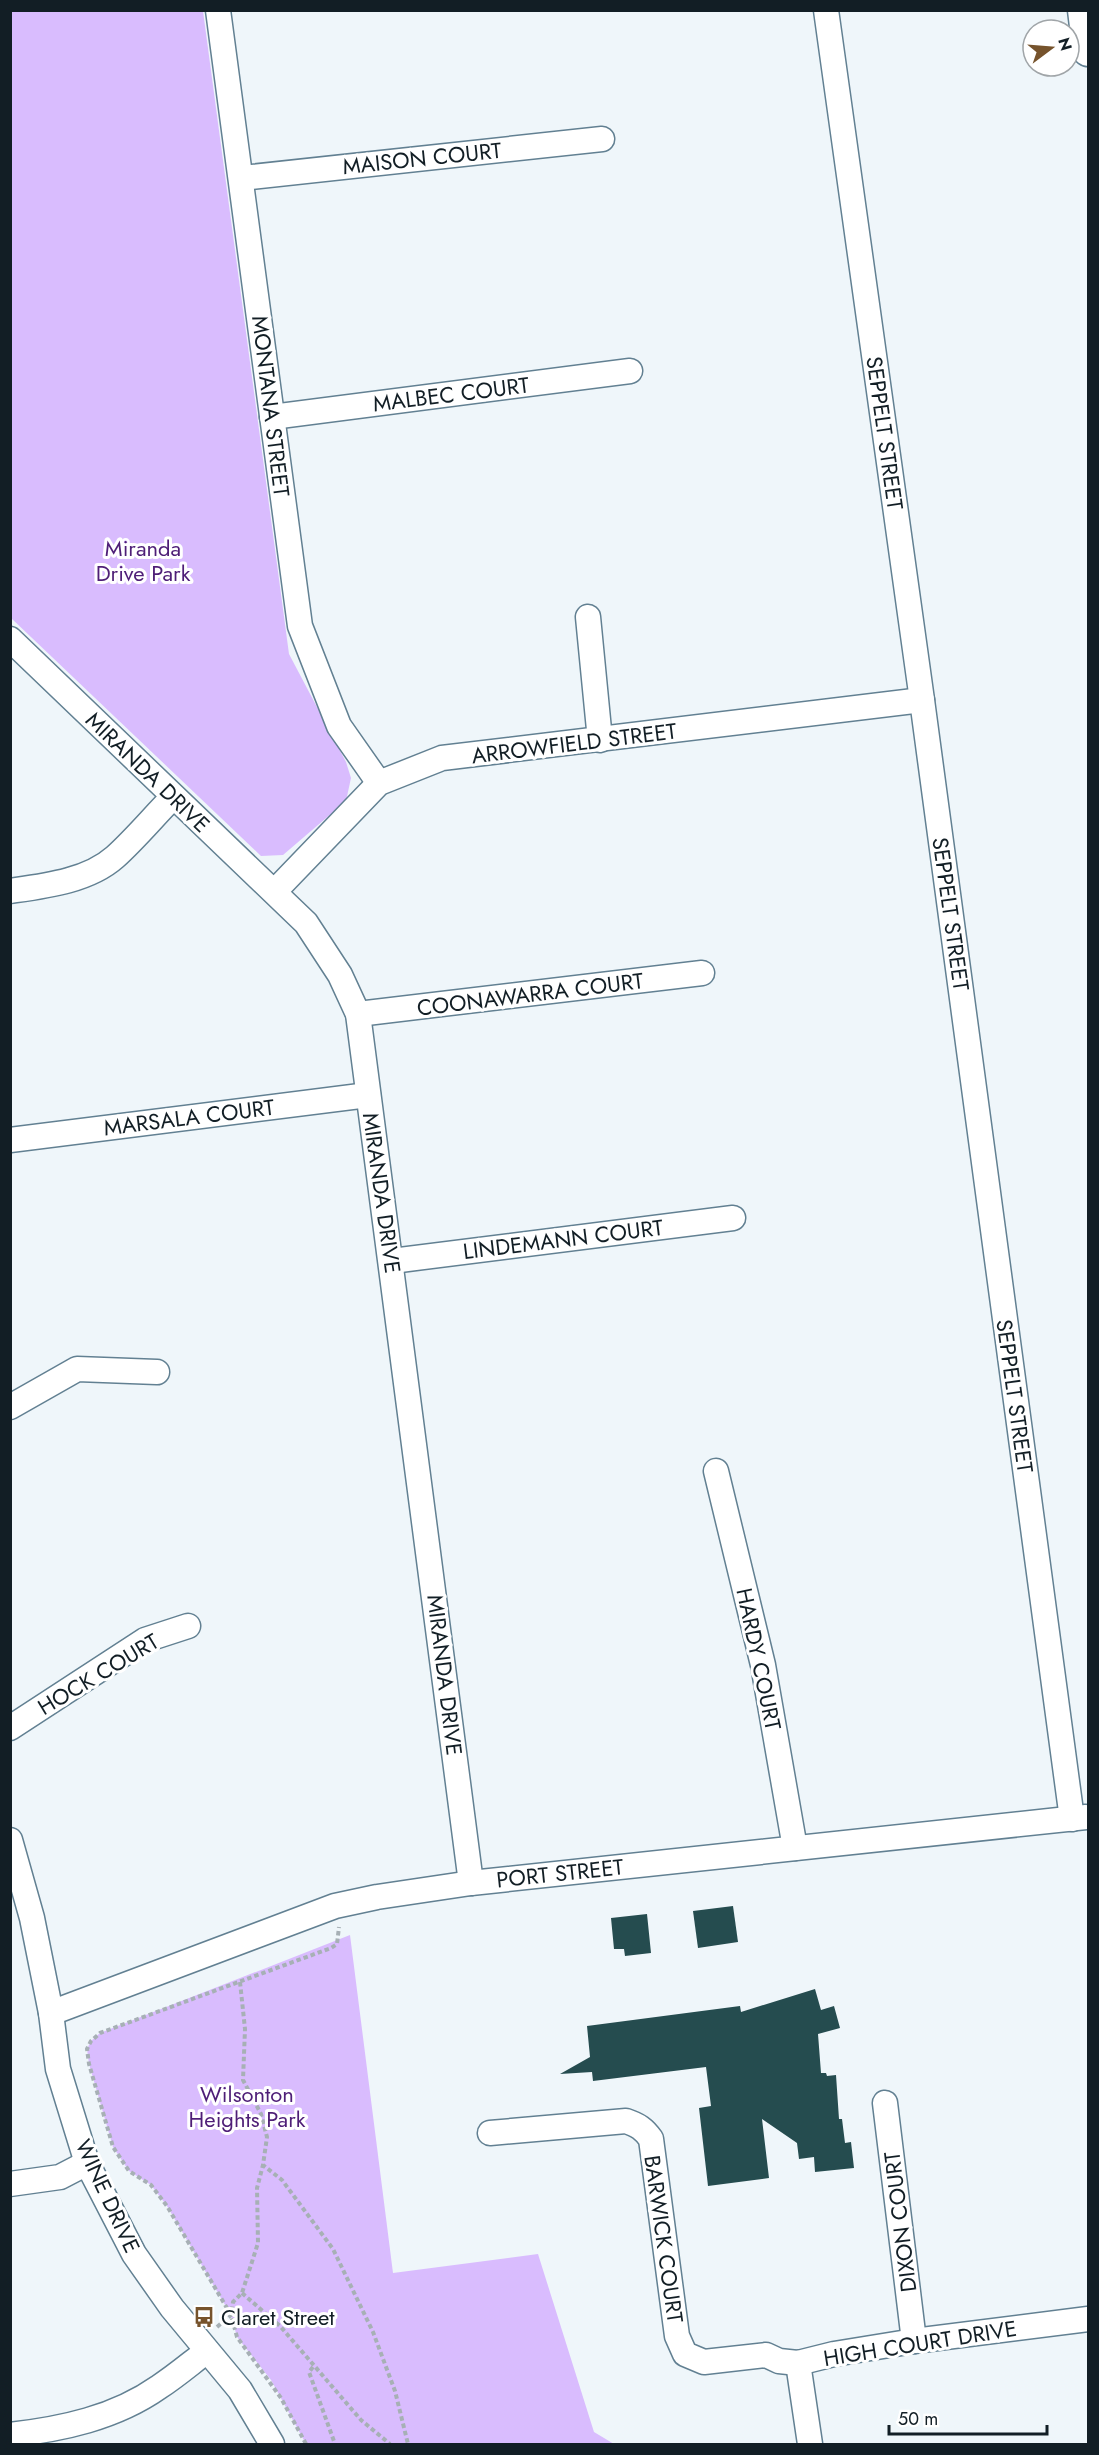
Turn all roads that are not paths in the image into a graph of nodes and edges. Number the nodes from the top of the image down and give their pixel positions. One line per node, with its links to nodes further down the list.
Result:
1 (218, 10): 6 (street, MONTANA STREET)
2 (826, 10): 11 (street, SEPPELT STREET)
3 (1083, 10): 4 (street)
4 (1089, 51)
5 (602, 139): 6 (street, MAISON COURT)
6 (242, 178): 8 (street, MONTANA STREET)
7 (630, 371): 8 (street, MALBEC COURT)
8 (272, 417): 13 (street, MONTANA STREET)
9 (588, 617): 12 (street)
10 (10, 639): 14 (street, MIRANDA DRIVE)
11 (922, 700): 12 (street, ARROWFIELD STREET); 28 (street, SEPPELT STREET)
12 (600, 740): 13 (street, ARROWFIELD STREET)
13 (379, 783): 16 (street, ARROWFIELD STREET)
14 (173, 797): 15 (street); 16 (street, MIRANDA DRIVE)
15 (10, 891)
16 (275, 891): 18 (street, MIRANDA DRIVE)
17 (702, 973): 18 (street, COONAWARRA COURT)
18 (358, 1014): 19 (street, MIRANDA DRIVE)
19 (368, 1095): 20 (street, MARSALA COURT); 22 (street, MIRANDA DRIVE)
20 (10, 1140)
21 (733, 1218): 22 (street, LINDEMANN COURT)
22 (392, 1261): 31 (street, MIRANDA DRIVE)
23 (157, 1372): 24 (street)
24 (10, 1407)
25 (716, 1471): 30 (street, HARDY COURT)
26 (188, 1626): 27 (street, HOCK COURT)
27 (10, 1728)
28 (1080, 1818): 30 (street, PORT STREET)
29 (10, 1840): 32 (street, WINE DRIVE)
30 (795, 1848): 31 (street, PORT STREET)
31 (471, 1883): 33 (street, PORT STREET)
32 (21, 1921): 33 (street, WINE DRIVE)
33 (51, 2013): 36 (street, WINE DRIVE)
34 (885, 2103): 39 (street, DIXON COURT)
35 (490, 2133): 41 (street, BARWICK COURT)
36 (87, 2163): 37 (street); 40 (street, WINE DRIVE)
37 (10, 2184)
38 (1089, 2319): 39 (street, HIGH COURT DRIVE)
39 (914, 2341): 41 (street, HIGH COURT DRIVE)
40 (203, 2346): 42 (street); 43 (street, WINE DRIVE)
41 (798, 2363): 44 (street, HIGH COURT DRIVE)
42 (10, 2435)
43 (272, 2445)
44 (810, 2445)

